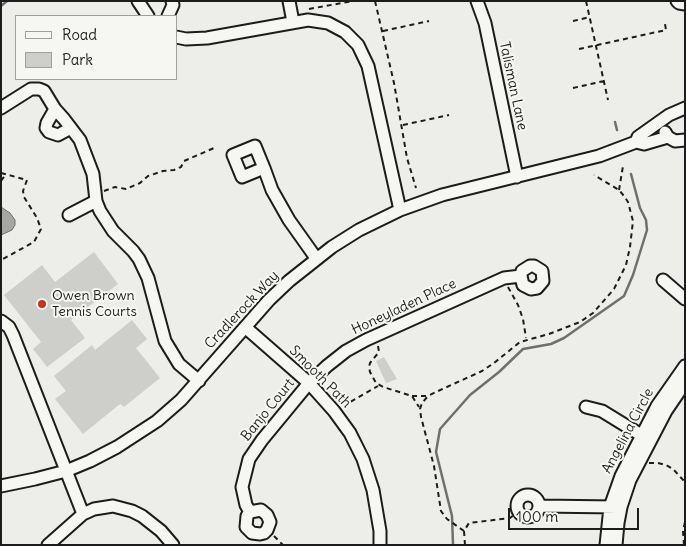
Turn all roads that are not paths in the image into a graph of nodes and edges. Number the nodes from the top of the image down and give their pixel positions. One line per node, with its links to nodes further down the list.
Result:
1 (138, 1): 7 (street)
2 (172, 1): 8 (street)
3 (289, 1): 9 (street)
4 (477, 1): 19 (street, Talisman Lane)
5 (677, 1): 6 (street)
6 (685, 4)
7 (147, 15)
8 (168, 15)
9 (293, 22): 10 (street); 21 (street)
10 (178, 37)
11 (1, 108): 12 (street)
12 (55, 110): 15 (street); 15 (street)
13 (682, 111): 14 (street, Cradlerock Way)
14 (666, 119): 16 (street, Cradlerock Way); 17 (street)
15 (71, 128): 20 (street)
16 (636, 142): 17 (street, Cradlerock Way); 19 (street, Cradlerock Way)
17 (679, 142)
18 (264, 168): 23 (street)
19 (517, 177): 21 (street, Cradlerock Way)
20 (96, 197): 22 (street); 30 (street)
21 (400, 210): 23 (street, Cradlerock Way)
22 (69, 215)
23 (316, 258): 28 (street, Cradlerock Way)
24 (521, 276): 31 (street, Honeyladen Place)
25 (663, 280): 26 (street)
26 (685, 299)
27 (1, 320): 35 (street)
28 (244, 327): 30 (street, Cradlerock Way); 31 (street, Smooth Path)
29 (685, 366): 34 (street, Angelina Circle)
30 (199, 381): 35 (street, Cradlerock Way)
31 (309, 383): 39 (street, Banjo Court); 43 (street, Smooth Path)
32 (685, 383): 34 (street, Angelina Circle)
33 (586, 407): 34 (street)
34 (645, 437): 38 (street, Angelina Circle); 38 (street, Angelina Circle)
35 (66, 471): 36 (street, Cradlerock Way); 40 (street)
36 (1, 486)
37 (539, 506): 37 (street); 38 (street)
38 (616, 507): 44 (street, Angelina Circle); 45 (street, Angelina Circle)
39 (250, 512): 39 (street, Banjo Court)
40 (83, 514): 41 (street); 42 (street)
41 (48, 545)
42 (173, 545)
43 (380, 545)
44 (606, 545)
45 (616, 545)

